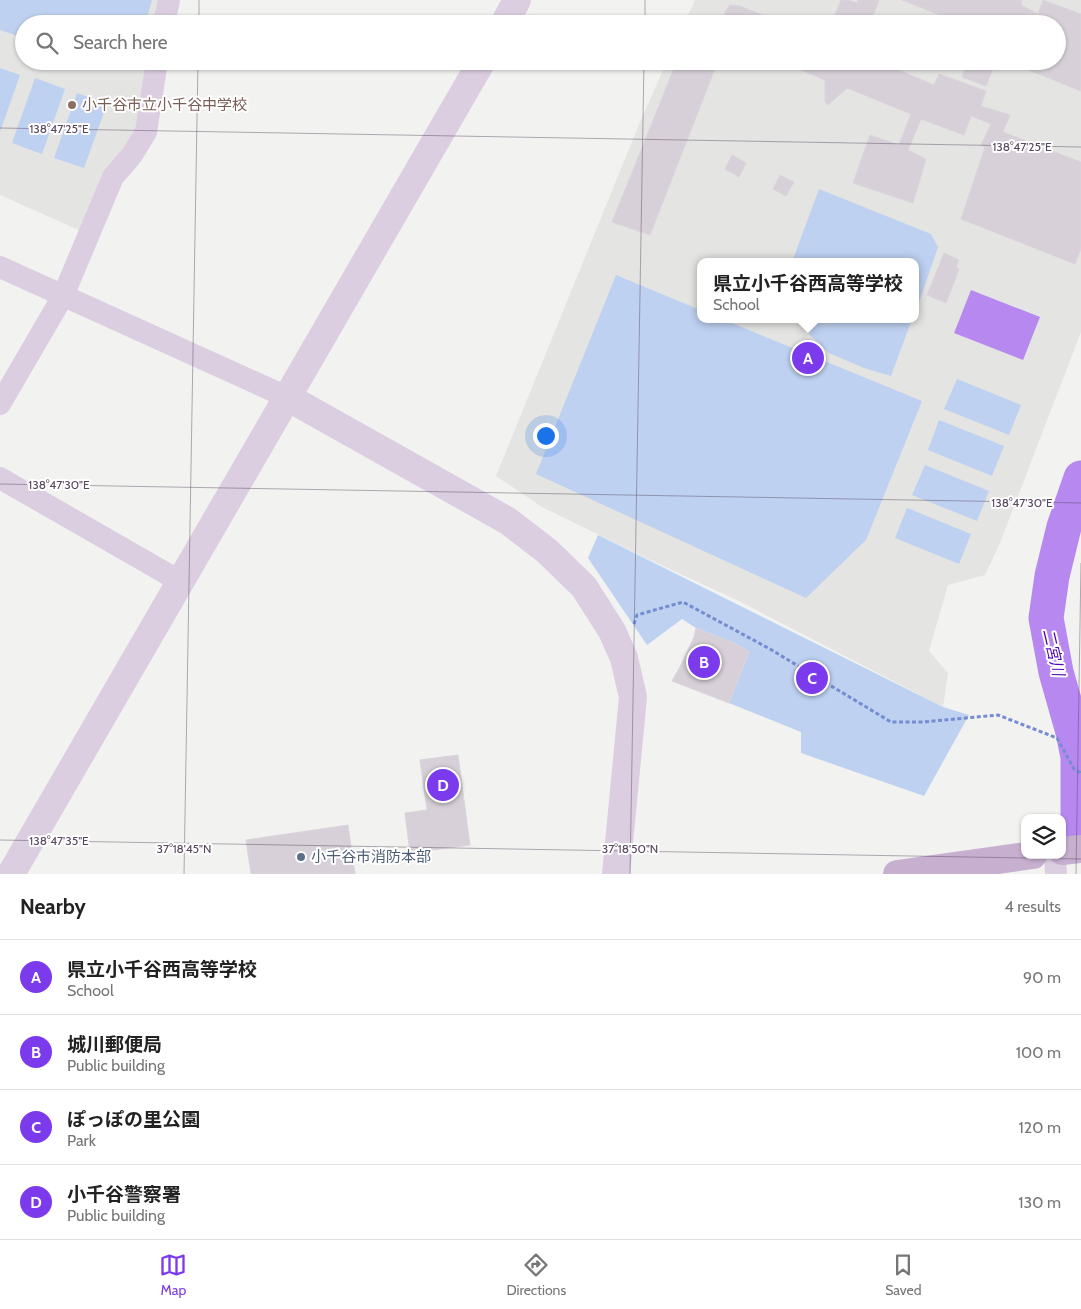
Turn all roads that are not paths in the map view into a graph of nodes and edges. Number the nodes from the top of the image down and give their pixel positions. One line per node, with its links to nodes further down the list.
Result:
1 (169, 0): 3 (street)
2 (517, 0): 4 (street)
3 (166, 15)
4 (509, 15)
5 (155, 70): 8 (street)
6 (477, 70): 9 (street)
7 (0, 267): 8 (street)
8 (63, 296): 9 (street); 10 (street)
9 (287, 397): 12 (street); 18 (street)
10 (0, 404)
11 (0, 478): 12 (street)
12 (181, 580): 17 (street)
13 (1081, 849): 14 (main road)
14 (1066, 851)
15 (1021, 857): 19 (main road)
16 (1055, 859): 20 (street)
17 (11, 874)
18 (616, 874)
19 (897, 874)
20 (1056, 874)

